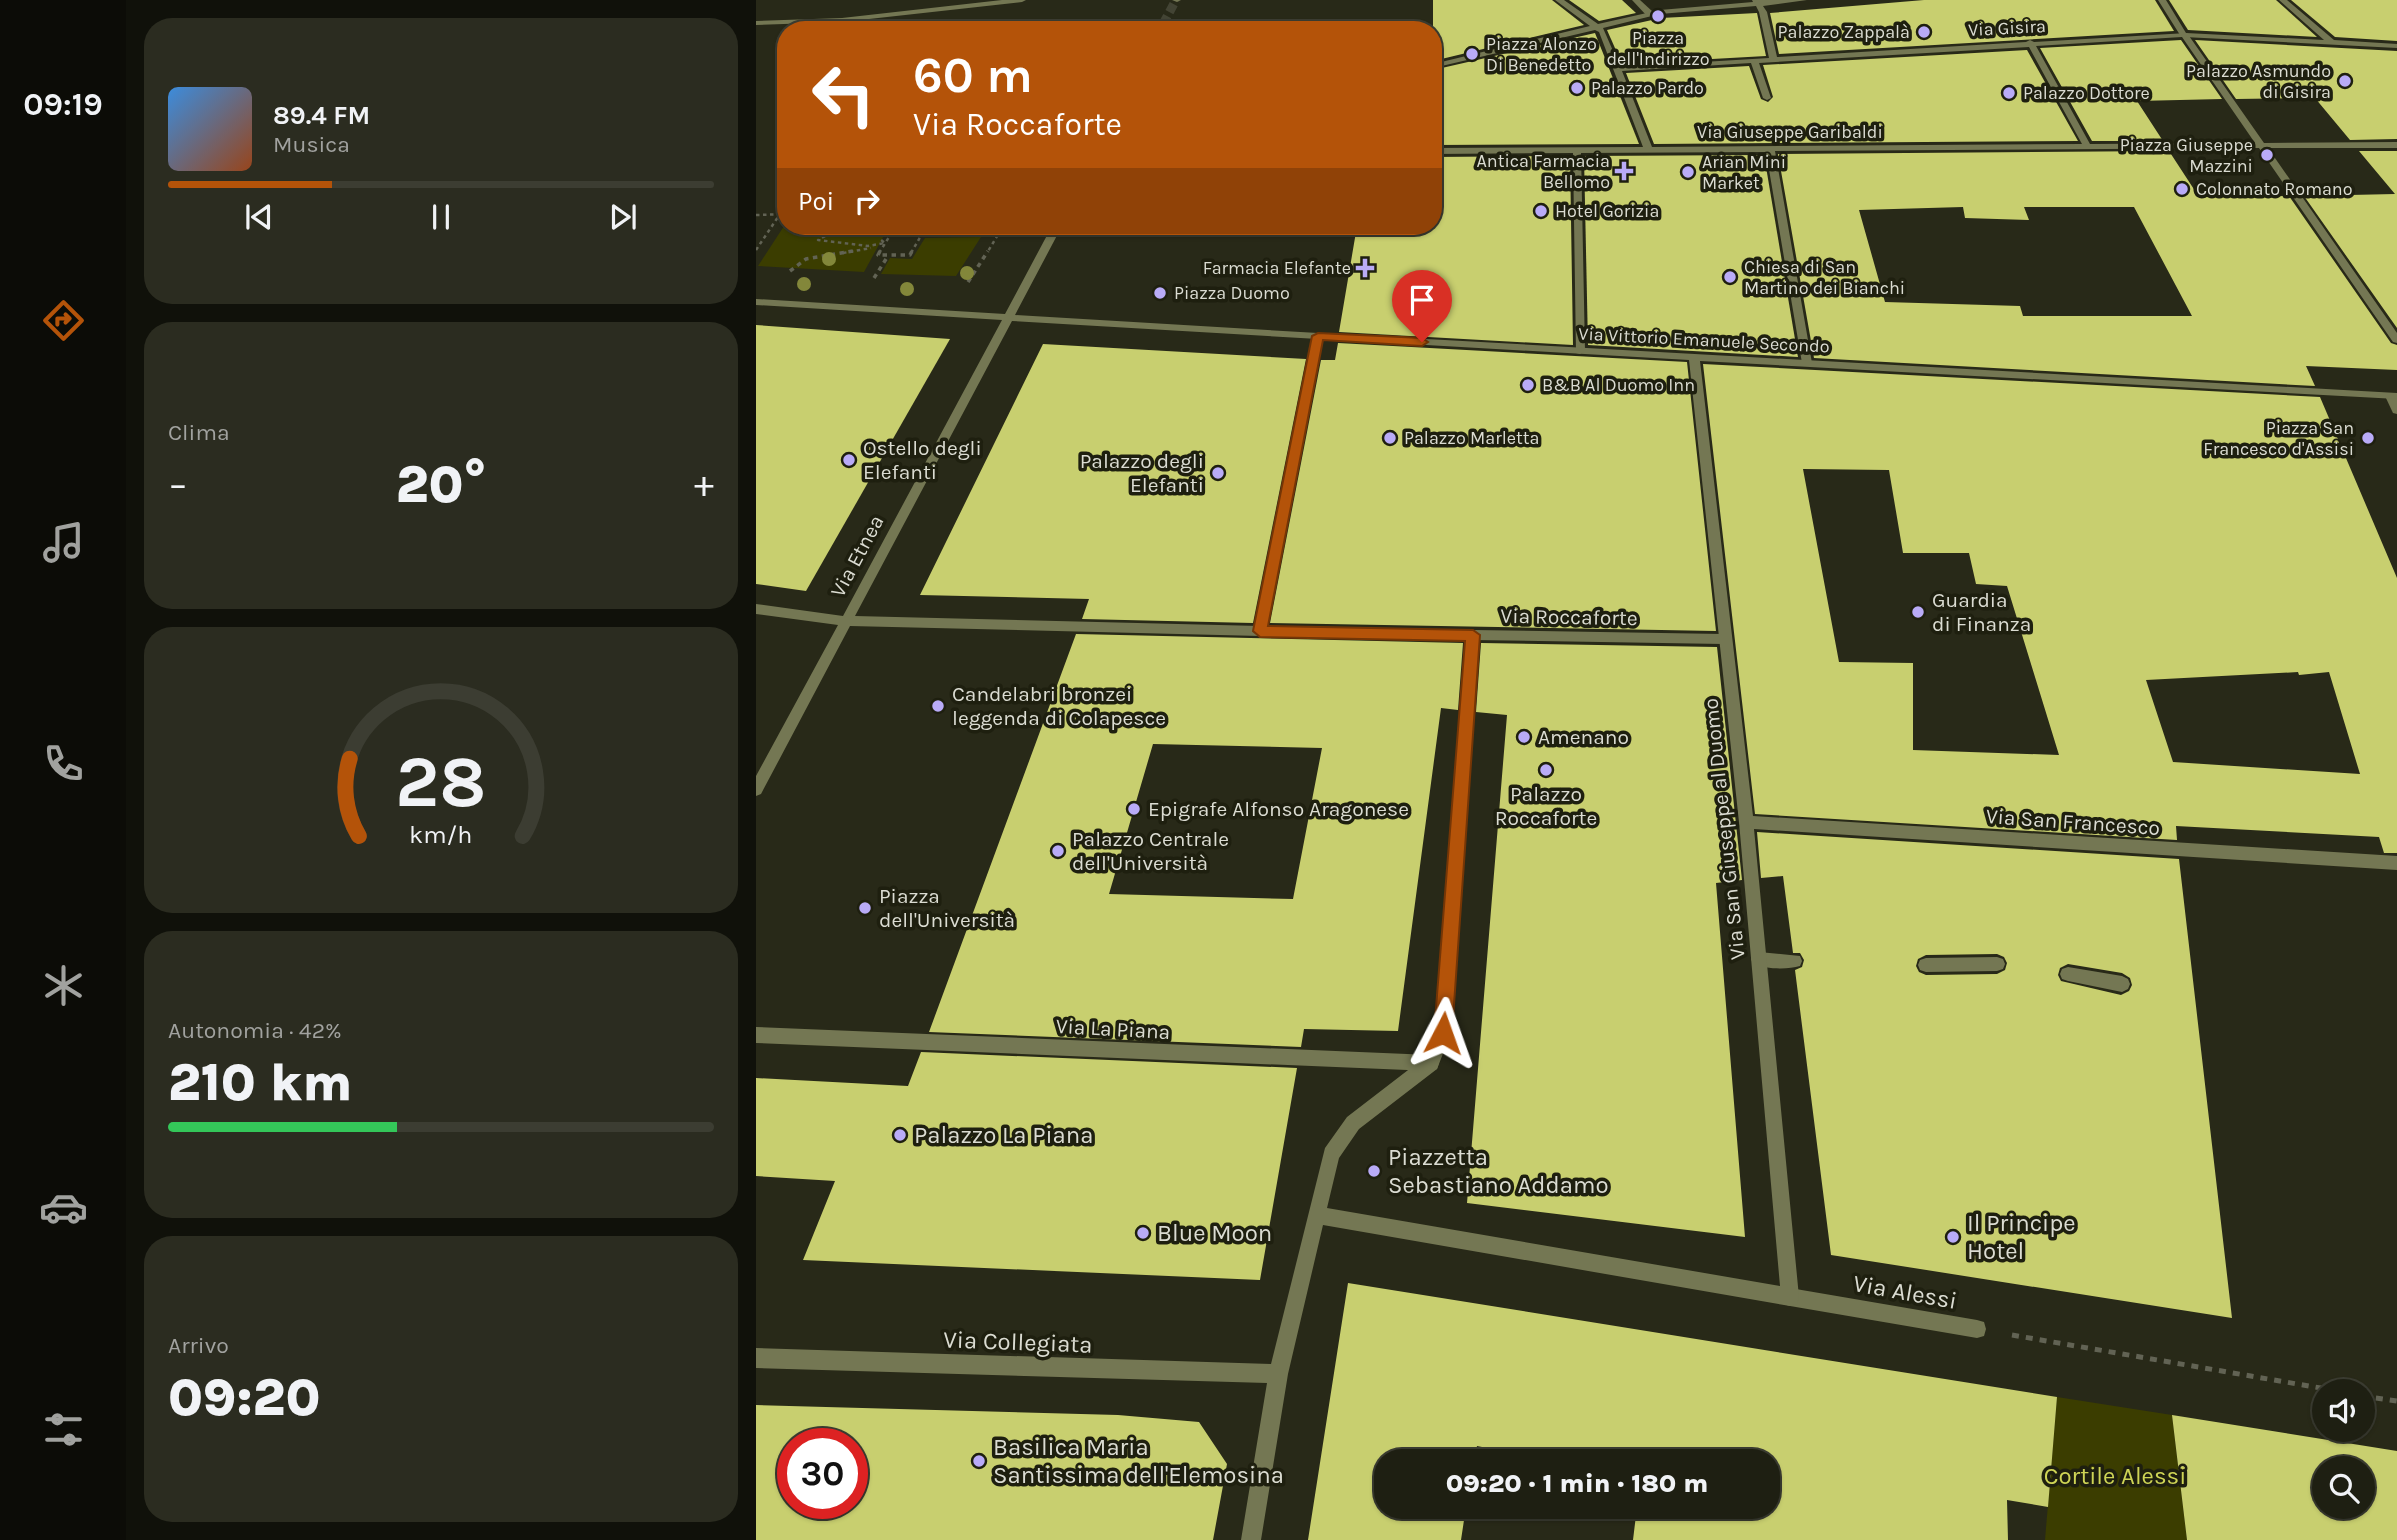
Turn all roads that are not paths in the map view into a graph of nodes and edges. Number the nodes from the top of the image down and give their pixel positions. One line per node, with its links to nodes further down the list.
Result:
1 (1022, 0): 9 (street)
2 (1559, 0): 12 (street)
3 (1636, 0): 8 (street)
4 (1803, 0): 7 (street)
5 (2162, 0): 13 (street)
6 (2284, 0): 15 (street)
7 (1760, 5): 8 (street); 17 (street)
8 (1650, 13): 12 (street)
9 (813, 21)
10 (777, 22): 11 (street)
11 (756, 23)
12 (1597, 24): 19 (street); 20 (street)
13 (2184, 35): 14 (street, Via Gisira); 15 (street, Via Gisira); 24 (street)
14 (2030, 42): 17 (street, Via Gisira); 23 (street)
15 (2331, 42): 16 (street, Via Gisira)
16 (2397, 46)
17 (1773, 59): 18 (street, Via Gisira)
18 (1754, 60): 20 (street, Via Gisira); 21 (street)
19 (1442, 64)
20 (1619, 69): 27 (street)
21 (1767, 98)
22 (2397, 145): 24 (street, Via Giuseppe Garibaldi)
23 (2087, 146): 24 (street, Via Giuseppe Garibaldi); 25 (street, Via Giuseppe Garibaldi)
24 (2261, 146): 33 (street)
25 (1770, 148): 27 (street, Via Giuseppe Garibaldi); 36 (street)
26 (1577, 149): 27 (street, Via Giuseppe Garibaldi); 28 (street, Via Giuseppe Garibaldi); 34 (street)
27 (1648, 149)
28 (1442, 151)
29 (1052, 235): 31 (street)
30 (756, 302): 31 (street, Via Vittorio Emanuele Secondo)
31 (1009, 317): 32 (street, Via Vittorio Emanuele Secondo); 40 (street, Via Etnea)
32 (1318, 336): 34 (street, Via Vittorio Emanuele Secondo); 41 (street)
33 (2397, 340)
34 (1580, 351): 35 (street, Via Vittorio Emanuele Secondo)
35 (1693, 357): 36 (street, Via Vittorio Emanuele Secondo); 43 (street, Via San Giuseppe al Duomo)
36 (1807, 363): 37 (street, Via Vittorio Emanuele Secondo)
37 (2394, 396): 38 (street)
38 (2397, 410)
39 (756, 609): 40 (street, Via Roccaforte)
40 (847, 621): 41 (street, Via Roccaforte); 44 (street, Via Etnea)
41 (1260, 631): 42 (street, Via Roccaforte)
42 (1473, 635): 43 (street, Via Roccaforte); 54 (street)
43 (1723, 639): 45 (street, Via San Giuseppe al Duomo)
44 (756, 790)
45 (1746, 822): 46 (street, Via San Francesco); 47 (street, Via San Giuseppe al Duomo)
46 (2397, 863)
47 (1759, 959): 48 (street); 56 (street, Via San Giuseppe al Duomo)
48 (1794, 961)
49 (1997, 964): 50 (street)
50 (1926, 965)
51 (2068, 974): 52 (street)
52 (2122, 984)
53 (756, 1035): 54 (street, Via La Piana)
54 (1431, 1063): 55 (street)
55 (1316, 1215): 56 (street, Via Alessi); 59 (street)
56 (1790, 1297): 57 (street, Via Alessi)
57 (1977, 1329)
58 (756, 1358): 59 (street, Via Collegiata)
59 (1279, 1374): 60 (street)
60 (1251, 1540)

